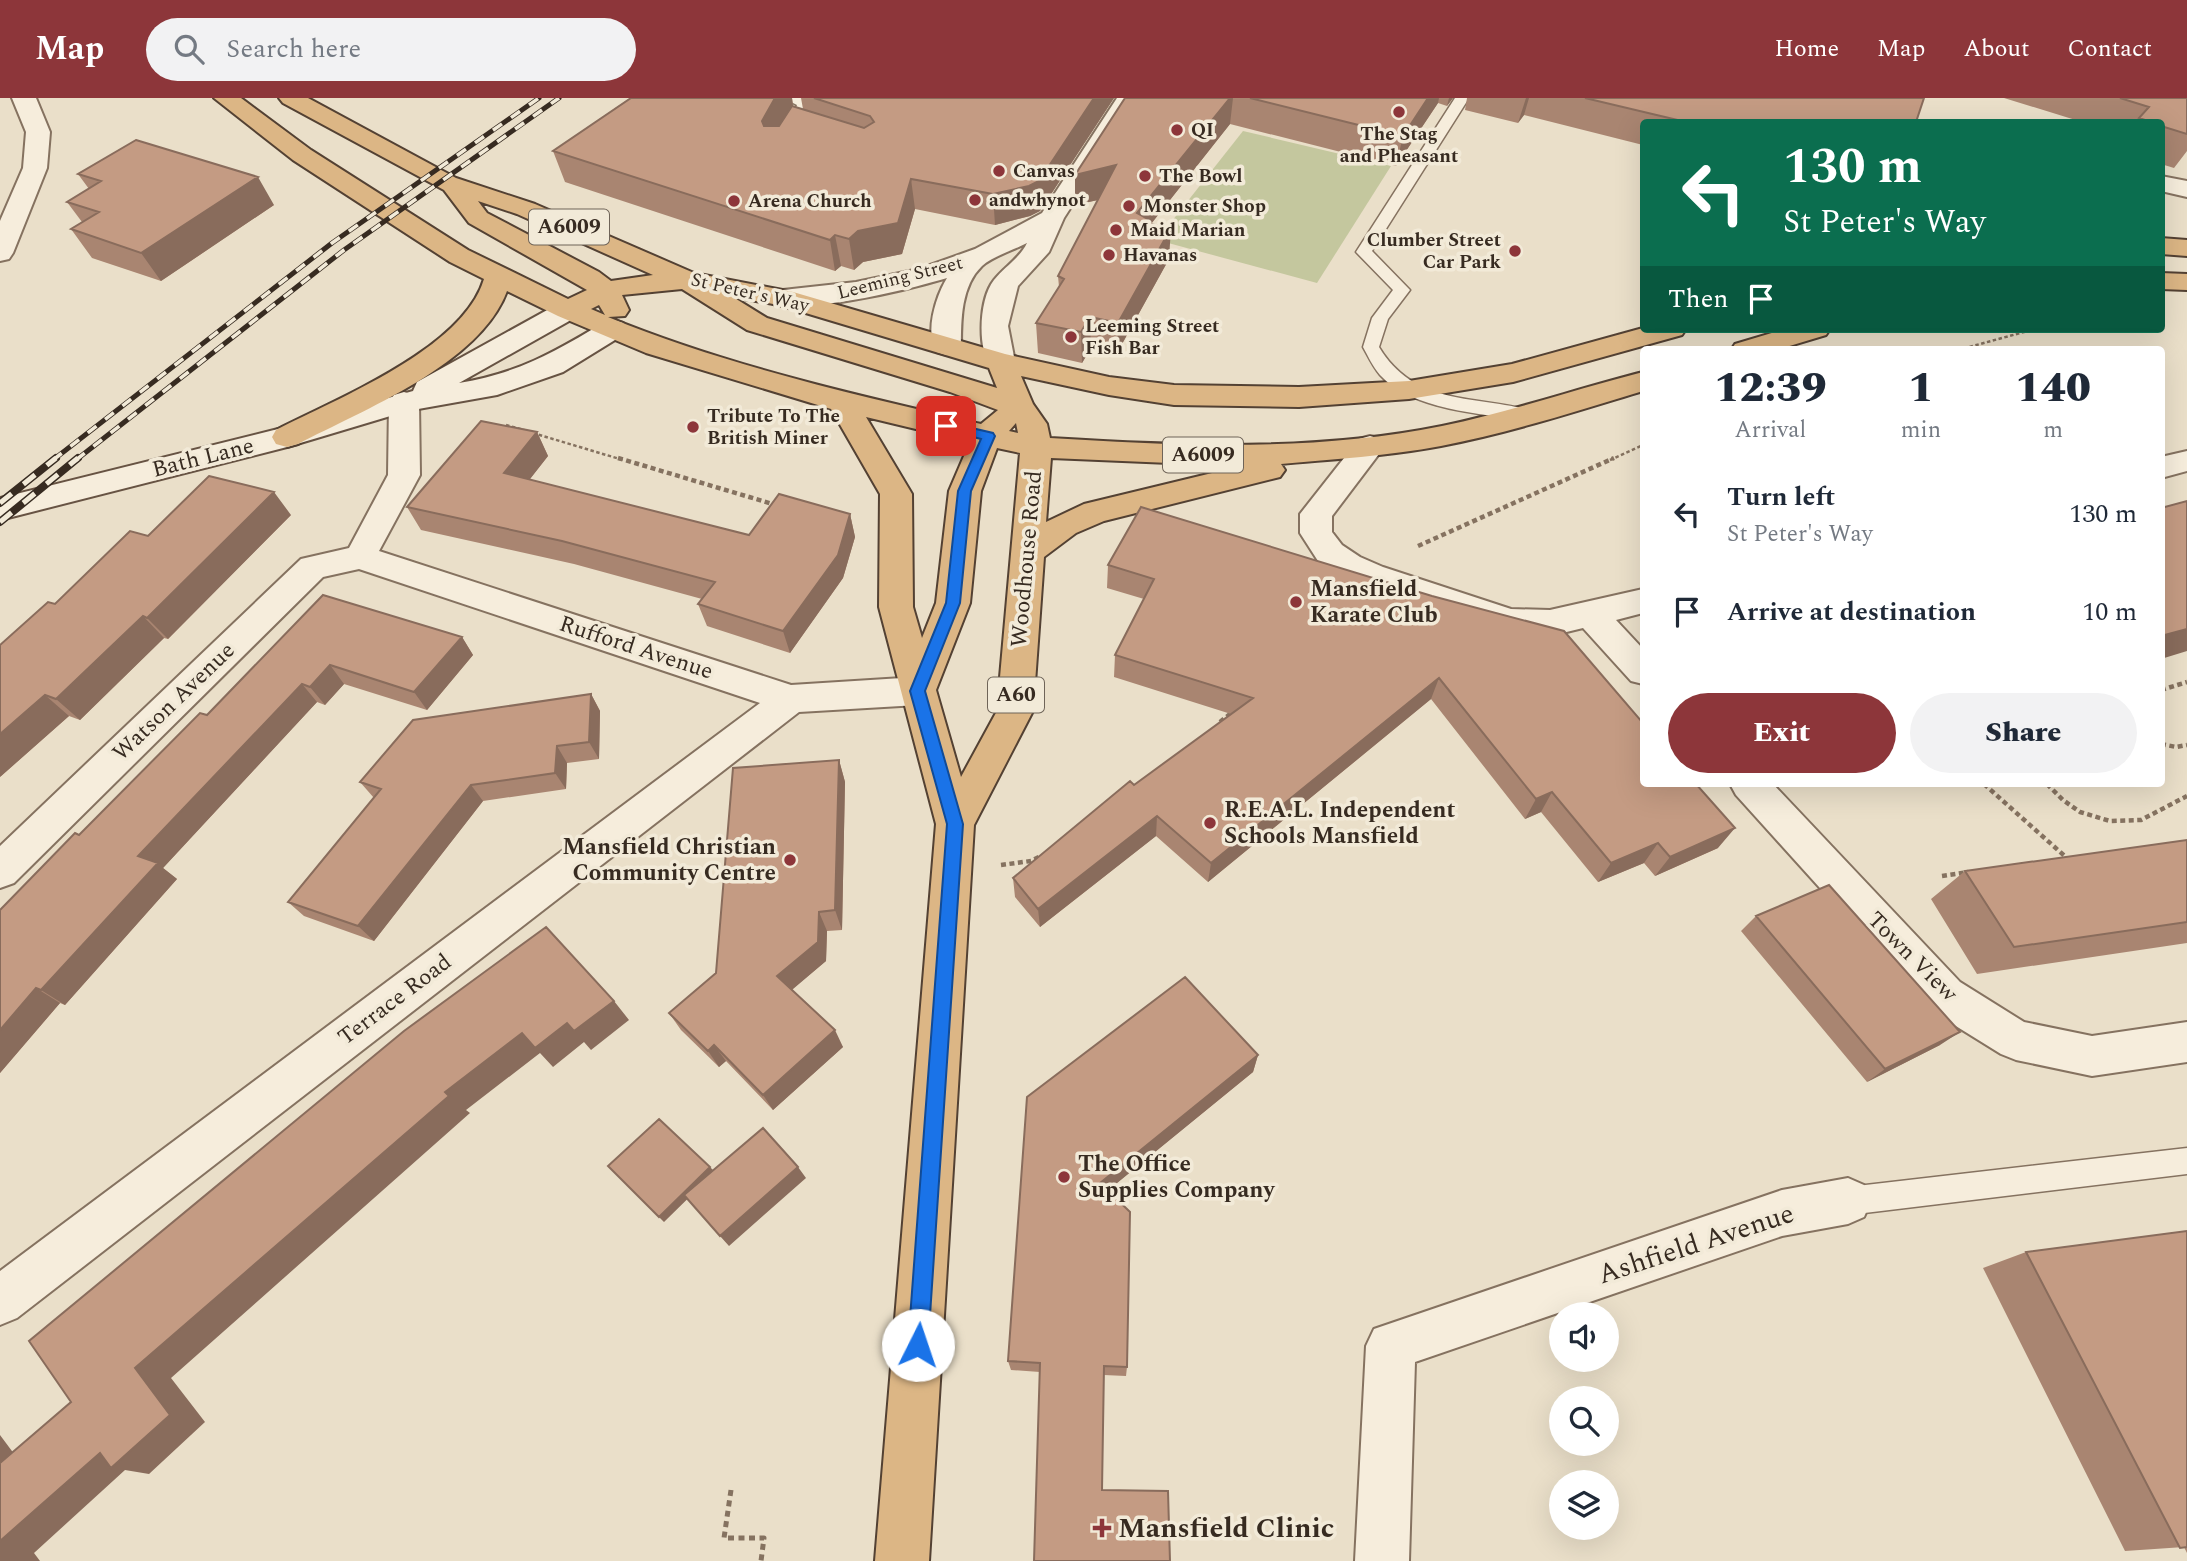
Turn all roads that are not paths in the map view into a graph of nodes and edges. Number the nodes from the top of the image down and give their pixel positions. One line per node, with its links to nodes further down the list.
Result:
1 (24, 98): 14 (street)
2 (226, 98): 16 (highway, A6009)
3 (291, 98): 8 (highway, St Peter's Way / A6009)
4 (790, 98): 7 (lane)
5 (1129, 98): 11 (street, Leeming Street)
6 (1462, 98): 32 (lane)
7 (797, 131)
8 (447, 183): 17 (highway, St Peter's Way / A6009); 20 (highway)
9 (2165, 184): 10 (street)
10 (2187, 189)
11 (1051, 218): 15 (street, Leeming Street); 28 (street, Leeming Street)
12 (2165, 246): 13 (highway)
13 (2187, 248)
14 (0, 253)
15 (974, 259): 21 (street, Leeming Street); 26 (street, Leeming Street)
16 (498, 276): 22 (highway, A6009); 38 (highway)
17 (687, 280): 20 (highway); 21 (highway, St Peter's Way / A6009); 30 (highway)
18 (2165, 281): 19 (highway)
19 (2187, 282)
20 (606, 291): 22 (highway); 23 (highway)
21 (783, 298): 26 (highway, St Peter's Way / A6009)
22 (568, 310): 23 (highway, A6009); 33 (street, Bath Lane)
23 (612, 329): 33 (street, Bath Lane); 34 (highway, A6009)
24 (1658, 333): 32 (highway, A6009)
25 (1802, 333): 27 (highway)
26 (947, 346): 28 (highway, St Peter's Way / A6009); 30 (highway)
27 (1759, 346)
28 (1001, 362): 31 (highway, St Peter's Way / A6009); 35 (highway)
29 (1640, 381): 36 (highway, A6009)
30 (960, 385): 35 (highway); 37 (highway)
31 (1109, 386): 32 (highway, St Peter's Way / A6009); 35 (highway)
32 (1409, 390): 36 (lane)
33 (404, 402): 38 (street, Bath Lane); 45 (street)
34 (842, 402): 37 (highway, A6009); 49 (highway, Woodhouse Road)
35 (1019, 407): 37 (highway); 40 (highway)
36 (1528, 415): 39 (highway, A6009)
37 (988, 436): 40 (highway, A6009); 49 (highway)
38 (287, 437): 43 (street, Bath Lane)
39 (1370, 446): 40 (highway, A6009); 44 (highway); 47 (street)
40 (1036, 447): 44 (highway, Woodhouse Road / A60)
41 (2187, 461): 42 (street)
42 (2165, 467)
43 (0, 509)
44 (1028, 552): 52 (highway, Woodhouse Road / A60)
45 (360, 557): 50 (street, Rufford Avenue); 53 (street, Watson Avenue)
46 (1640, 602): 47 (street)
47 (1591, 615): 48 (street)
48 (1640, 668)
49 (918, 691): 50 (street, Rufford Avenue); 52 (highway, Woodhouse Road / A60)
50 (791, 699): 57 (street, Terrace Road)
51 (1752, 787): 54 (street, Town View)
52 (955, 824): 58 (highway, Woodhouse Road / A60)
53 (0, 871)
54 (2187, 1042)
55 (2187, 1161): 56 (lane)
56 (1848, 1200): 59 (street, Ashfield Avenue)
57 (0, 1301)
58 (902, 1561)
59 (1382, 1561)

